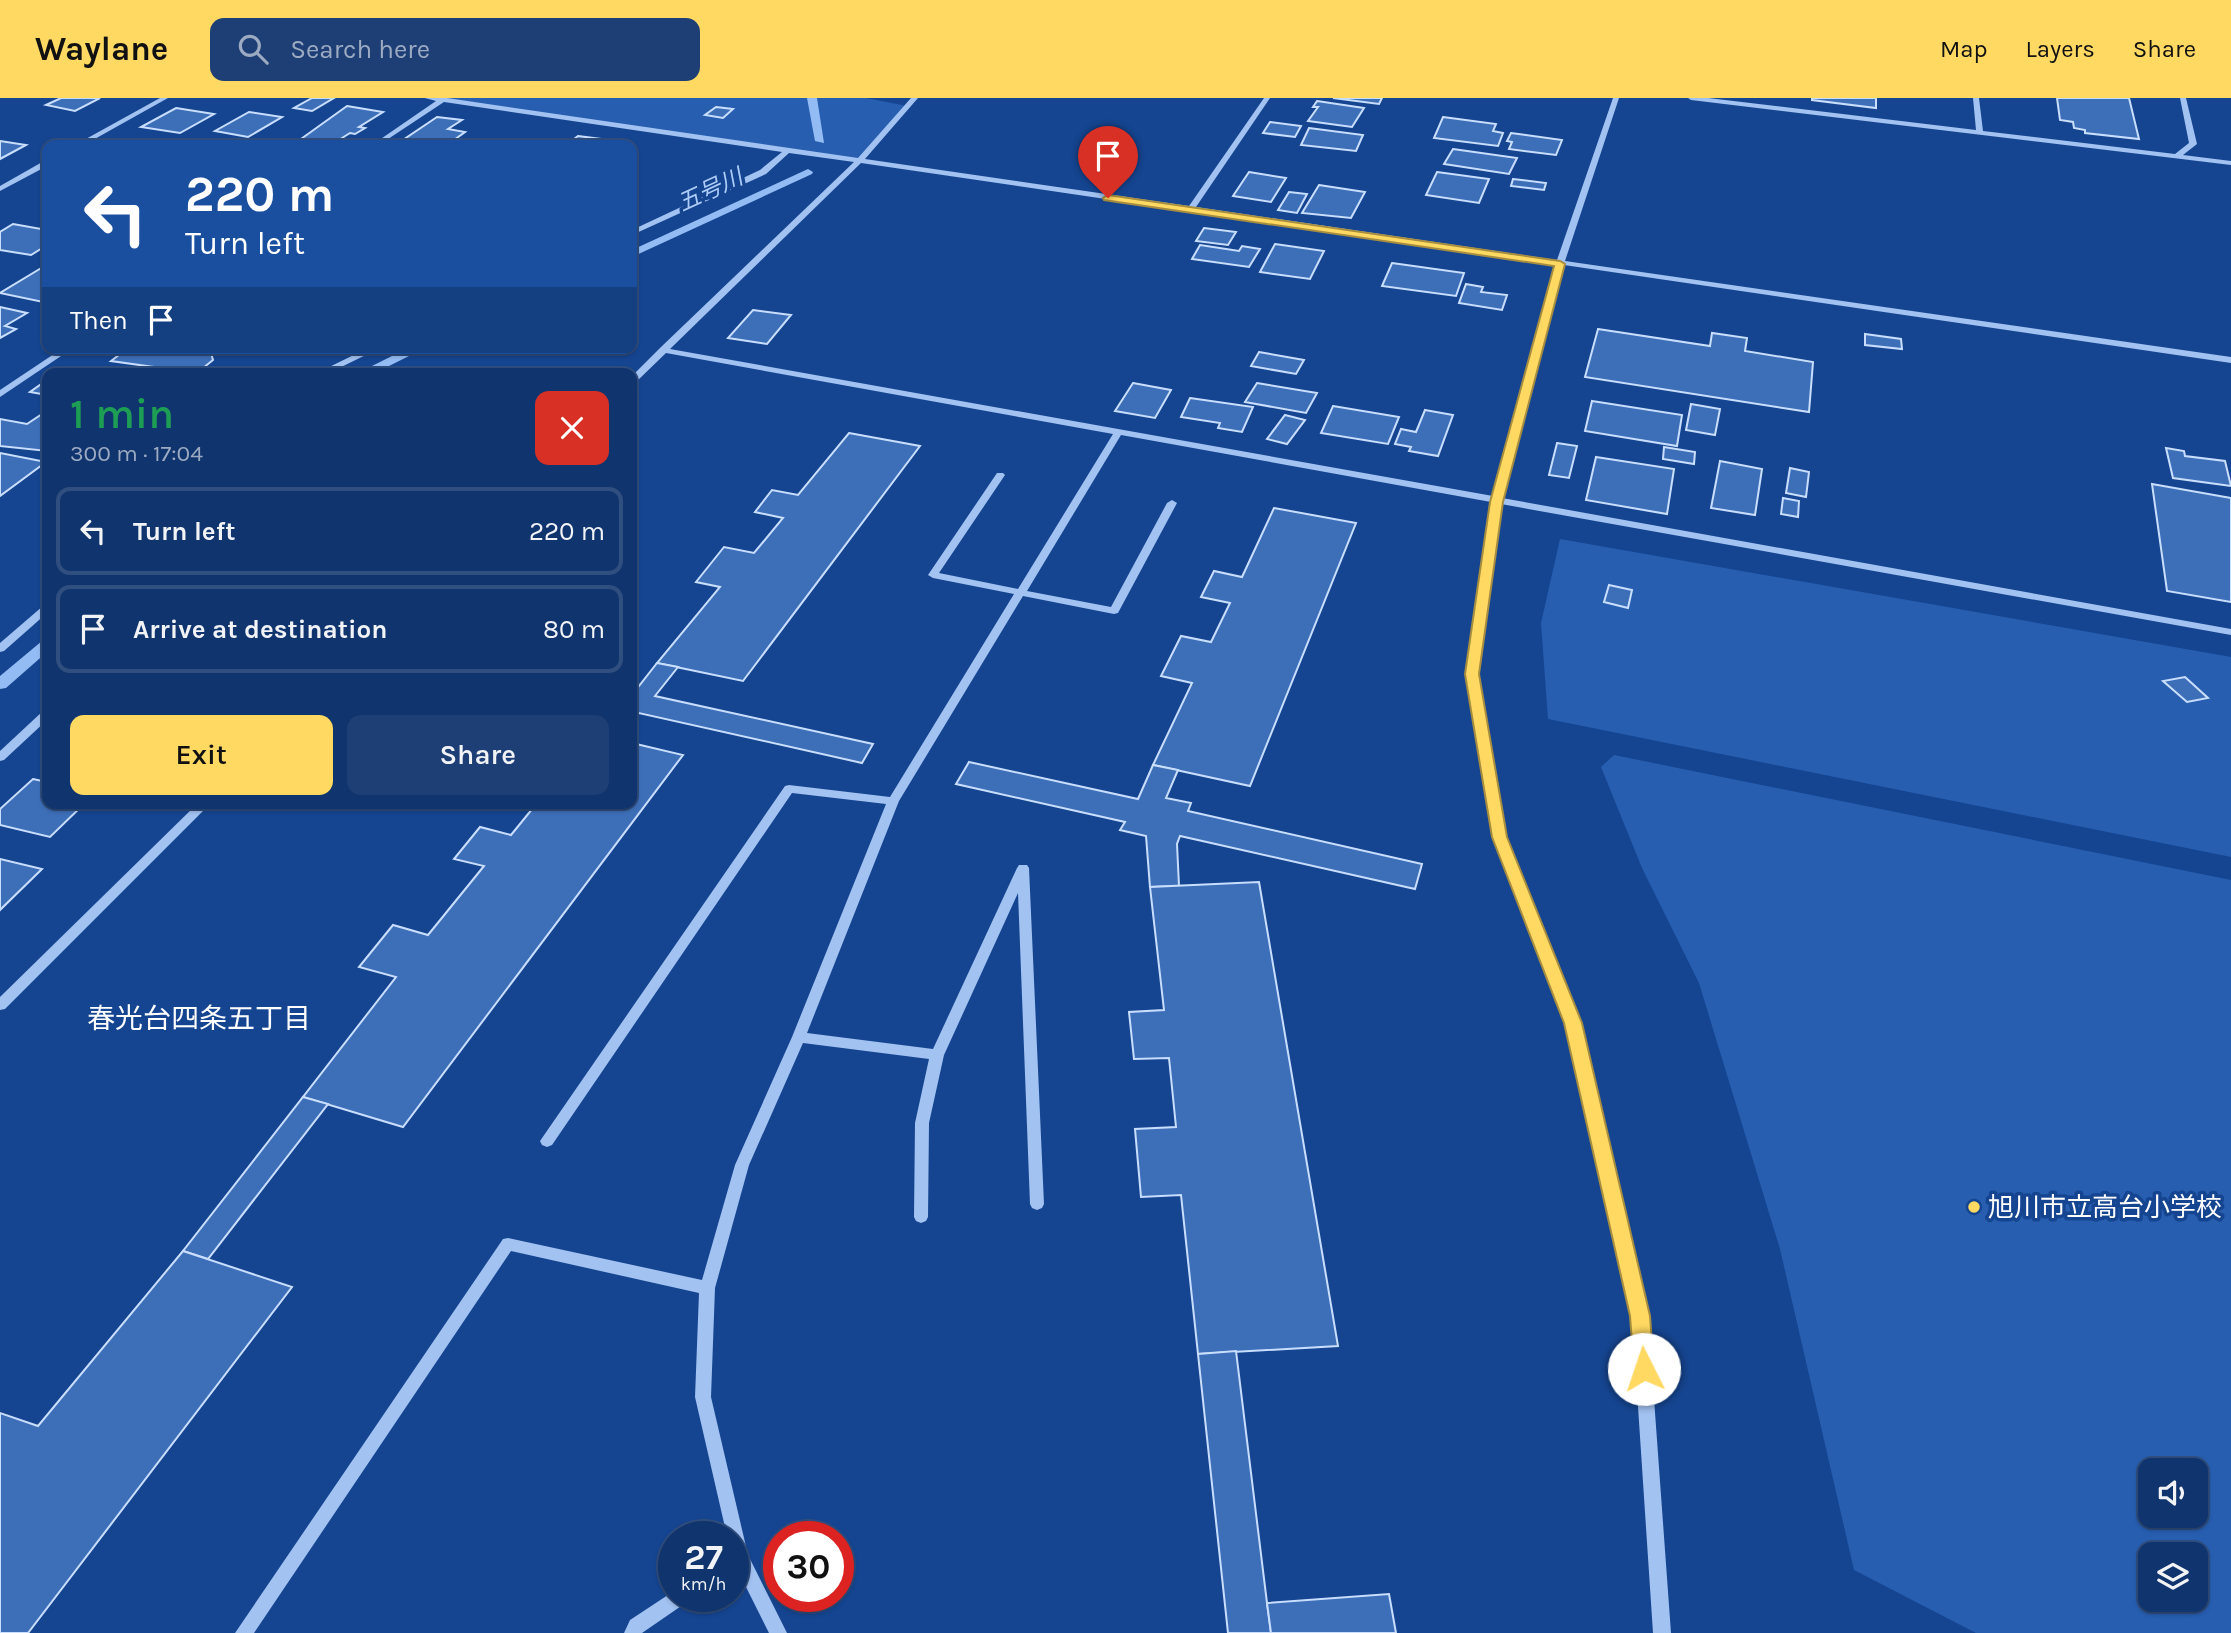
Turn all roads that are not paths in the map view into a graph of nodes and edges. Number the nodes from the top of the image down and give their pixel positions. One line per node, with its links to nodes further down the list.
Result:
1 (165, 98): 12 (street)
2 (428, 98): 9 (street)
3 (915, 98): 16 (street)
4 (1267, 98): 20 (street)
5 (1616, 98): 22 (street)
6 (1691, 98): 10 (street)
7 (1976, 98): 11 (street)
8 (2183, 98): 15 (street)
9 (444, 99): 13 (street); 14 (street)
10 (1735, 101): 11 (street)
11 (1980, 132): 15 (street)
12 (88, 140)
13 (382, 140)
14 (788, 150): 16 (street); 21 (street)
15 (2177, 156): 17 (street)
16 (860, 160): 20 (street); 23 (street)
17 (2231, 163)
18 (42, 166): 19 (street)
19 (0, 189)
20 (1190, 211): 22 (street)
21 (637, 231)
22 (1560, 264): 26 (street); 32 (street)
23 (663, 351): 28 (street); 30 (street)
24 (60, 354): 29 (street)
25 (363, 354): 27 (street)
26 (2231, 360)
27 (332, 368)
28 (637, 376)
29 (0, 394)
30 (1118, 433): 32 (street); 34 (street)
31 (1000, 475): 34 (street)
32 (1496, 502): 36 (street); 55 (street)
33 (1172, 503): 34 (street)
34 (1020, 592): 40 (street)
35 (42, 612): 37 (street)
36 (2231, 632)
37 (0, 649)
38 (42, 719): 39 (street)
39 (0, 757)
40 (893, 801): 43 (street); 45 (street)
41 (199, 809): 42 (street)
42 (0, 1005)
43 (799, 1037): 44 (street); 48 (street)
44 (937, 1055): 46 (street); 47 (street)
45 (547, 1141)
46 (1037, 1204)
47 (921, 1217)
48 (706, 1288): 49 (street); 52 (street)
49 (728, 1521)
50 (749, 1582): 54 (street)
51 (658, 1611): 53 (street)
52 (244, 1633)
53 (633, 1633)
54 (778, 1633)
55 (1662, 1633)

